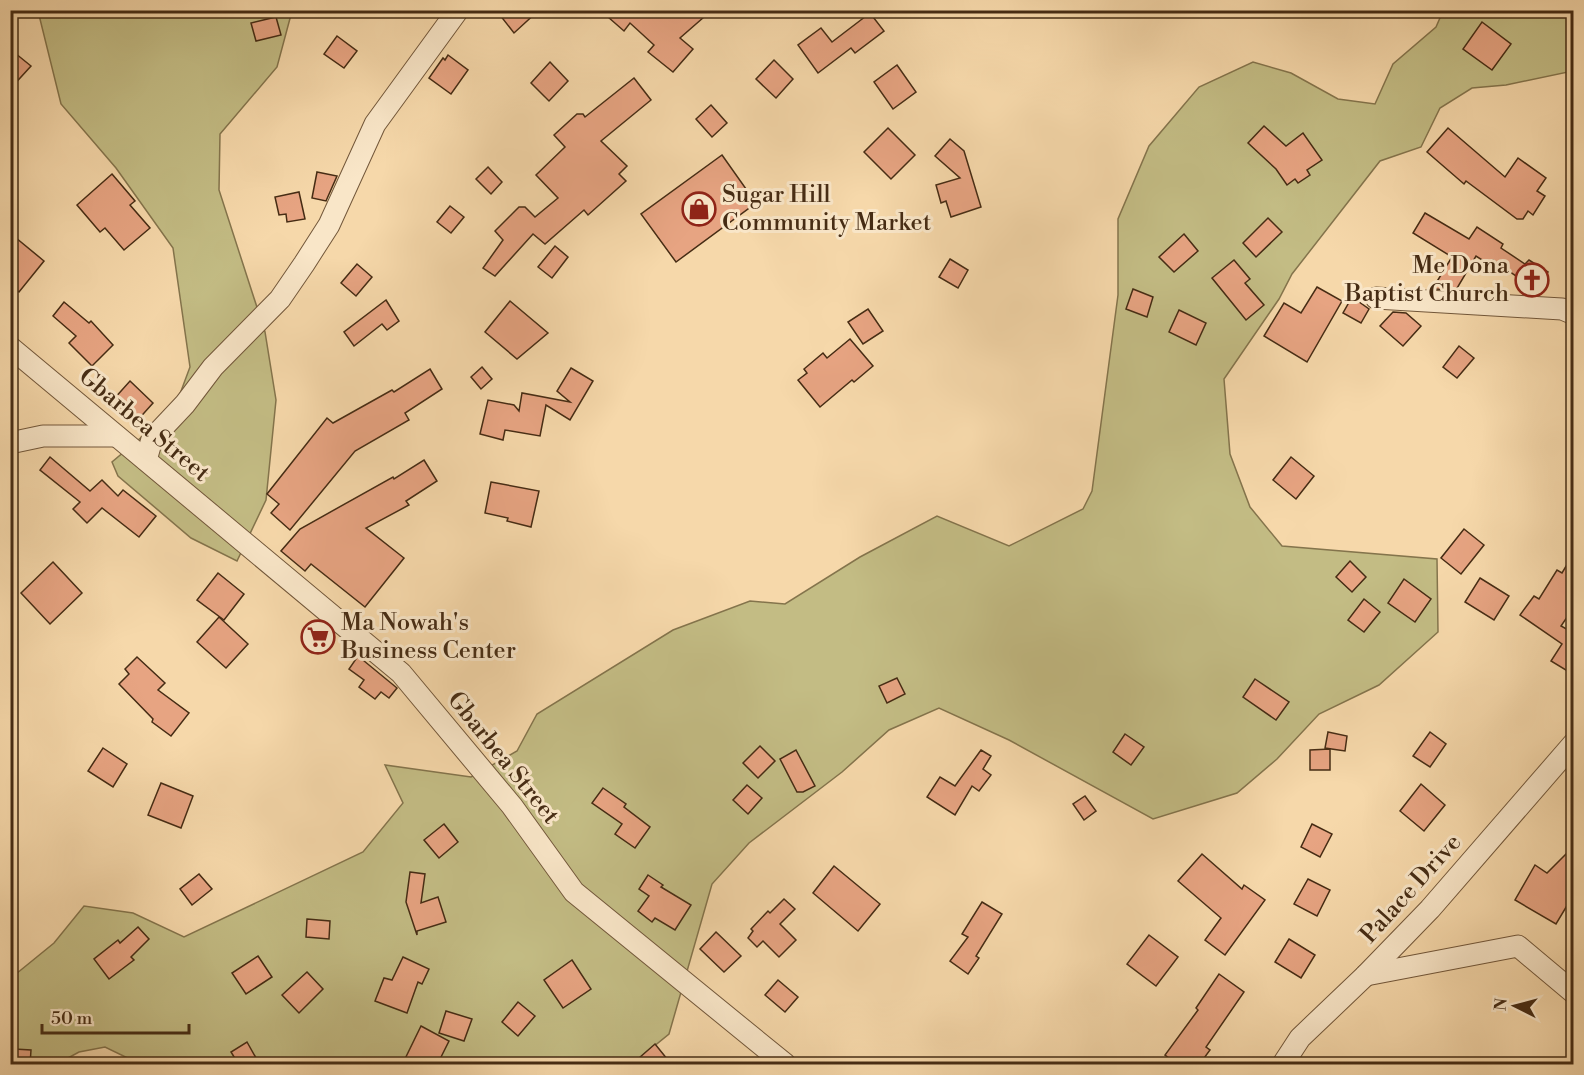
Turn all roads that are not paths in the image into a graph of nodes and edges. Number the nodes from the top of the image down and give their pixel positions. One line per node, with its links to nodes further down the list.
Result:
1 (458, 10): 7 (street)
2 (1376, 298): 3 (street)
3 (1574, 314)
4 (10, 347): 5 (street, Gbarbea Street)
5 (116, 436): 6 (street); 7 (street, Gbarbea Street)
6 (10, 443)
7 (146, 460): 11 (street, Gbarbea Street)
8 (1574, 743): 9 (street, Palace Drive)
9 (1366, 975): 10 (street); 12 (street, Palace Drive)
10 (1574, 993)
11 (785, 1065)
12 (1283, 1065)

